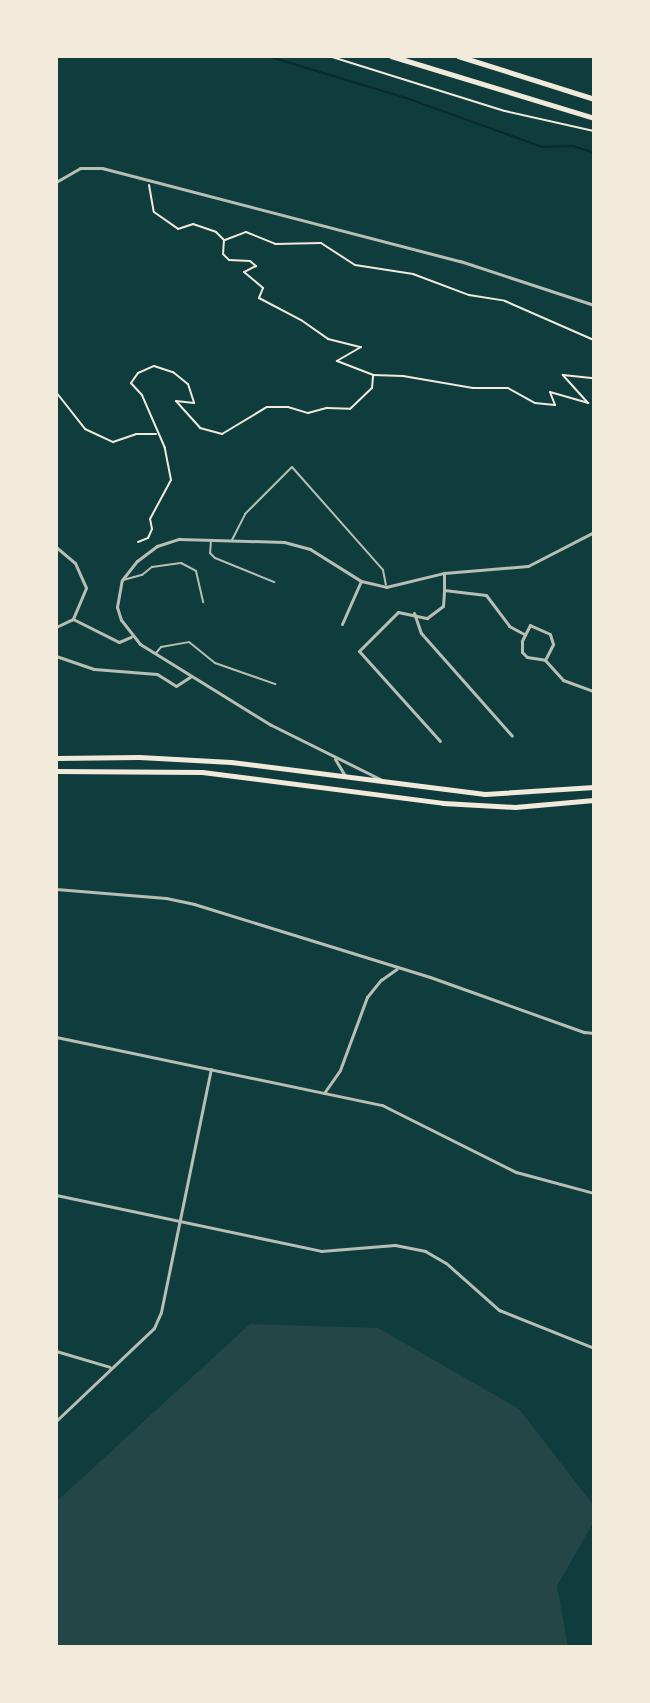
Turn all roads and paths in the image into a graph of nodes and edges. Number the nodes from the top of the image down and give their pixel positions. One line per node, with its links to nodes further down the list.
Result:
1 (329, 56): 6 (path)
2 (391, 56): 5 (main road)
3 (458, 56): 4 (main road)
4 (594, 99)
5 (594, 118)
6 (594, 131)
7 (148, 180): 8 (street); 9 (path); 10 (street)
8 (56, 182)
9 (224, 240): 11 (path); 12 (path)
10 (594, 305)
11 (594, 340)
12 (373, 375): 13 (path); 15 (path)
13 (594, 378)
14 (56, 392): 15 (path)
15 (158, 434): 19 (path)
16 (594, 532): 21 (street)
17 (211, 539): 18 (street); 22 (street); 24 (lane)
18 (232, 540): 23 (street); 25 (lane)
19 (138, 542)
20 (56, 547): 29 (street)
21 (444, 573): 25 (street); 26 (street)
22 (122, 580): 27 (lane); 33 (street)
23 (361, 581): 25 (street); 30 (street)
24 (274, 582)
25 (386, 587)
26 (444, 590): 28 (street); 32 (street)
27 (203, 602)
28 (414, 613): 40 (street); 41 (street)
29 (73, 619): 31 (street); 33 (street)
30 (342, 624)
31 (56, 627)
32 (525, 635): 36 (street); 36 (street)
33 (131, 637): 34 (street)
34 (155, 654): 37 (street); 38 (lane)
35 (56, 656): 37 (street)
36 (545, 660): 39 (street)
37 (190, 677): 42 (street)
38 (275, 684)
39 (594, 691)
40 (512, 736)
41 (440, 741)
42 (329, 755): 45 (street); 46 (street)
43 (56, 758): 45 (main road)
44 (56, 771): 48 (main road)
45 (346, 777): 46 (main road)
46 (387, 782): 47 (main road)
47 (594, 787)
48 (594, 800)
49 (56, 889): 50 (street)
50 (397, 969): 51 (street); 54 (street)
51 (594, 1033)
52 (56, 1037): 53 (street)
53 (211, 1069): 54 (street); 57 (street)
54 (324, 1094): 55 (street)
55 (594, 1193)
56 (56, 1195): 57 (street)
57 (180, 1222): 58 (street); 60 (street)
58 (594, 1348)
59 (56, 1351): 60 (street)
60 (111, 1368): 61 (street)
61 (56, 1421)

